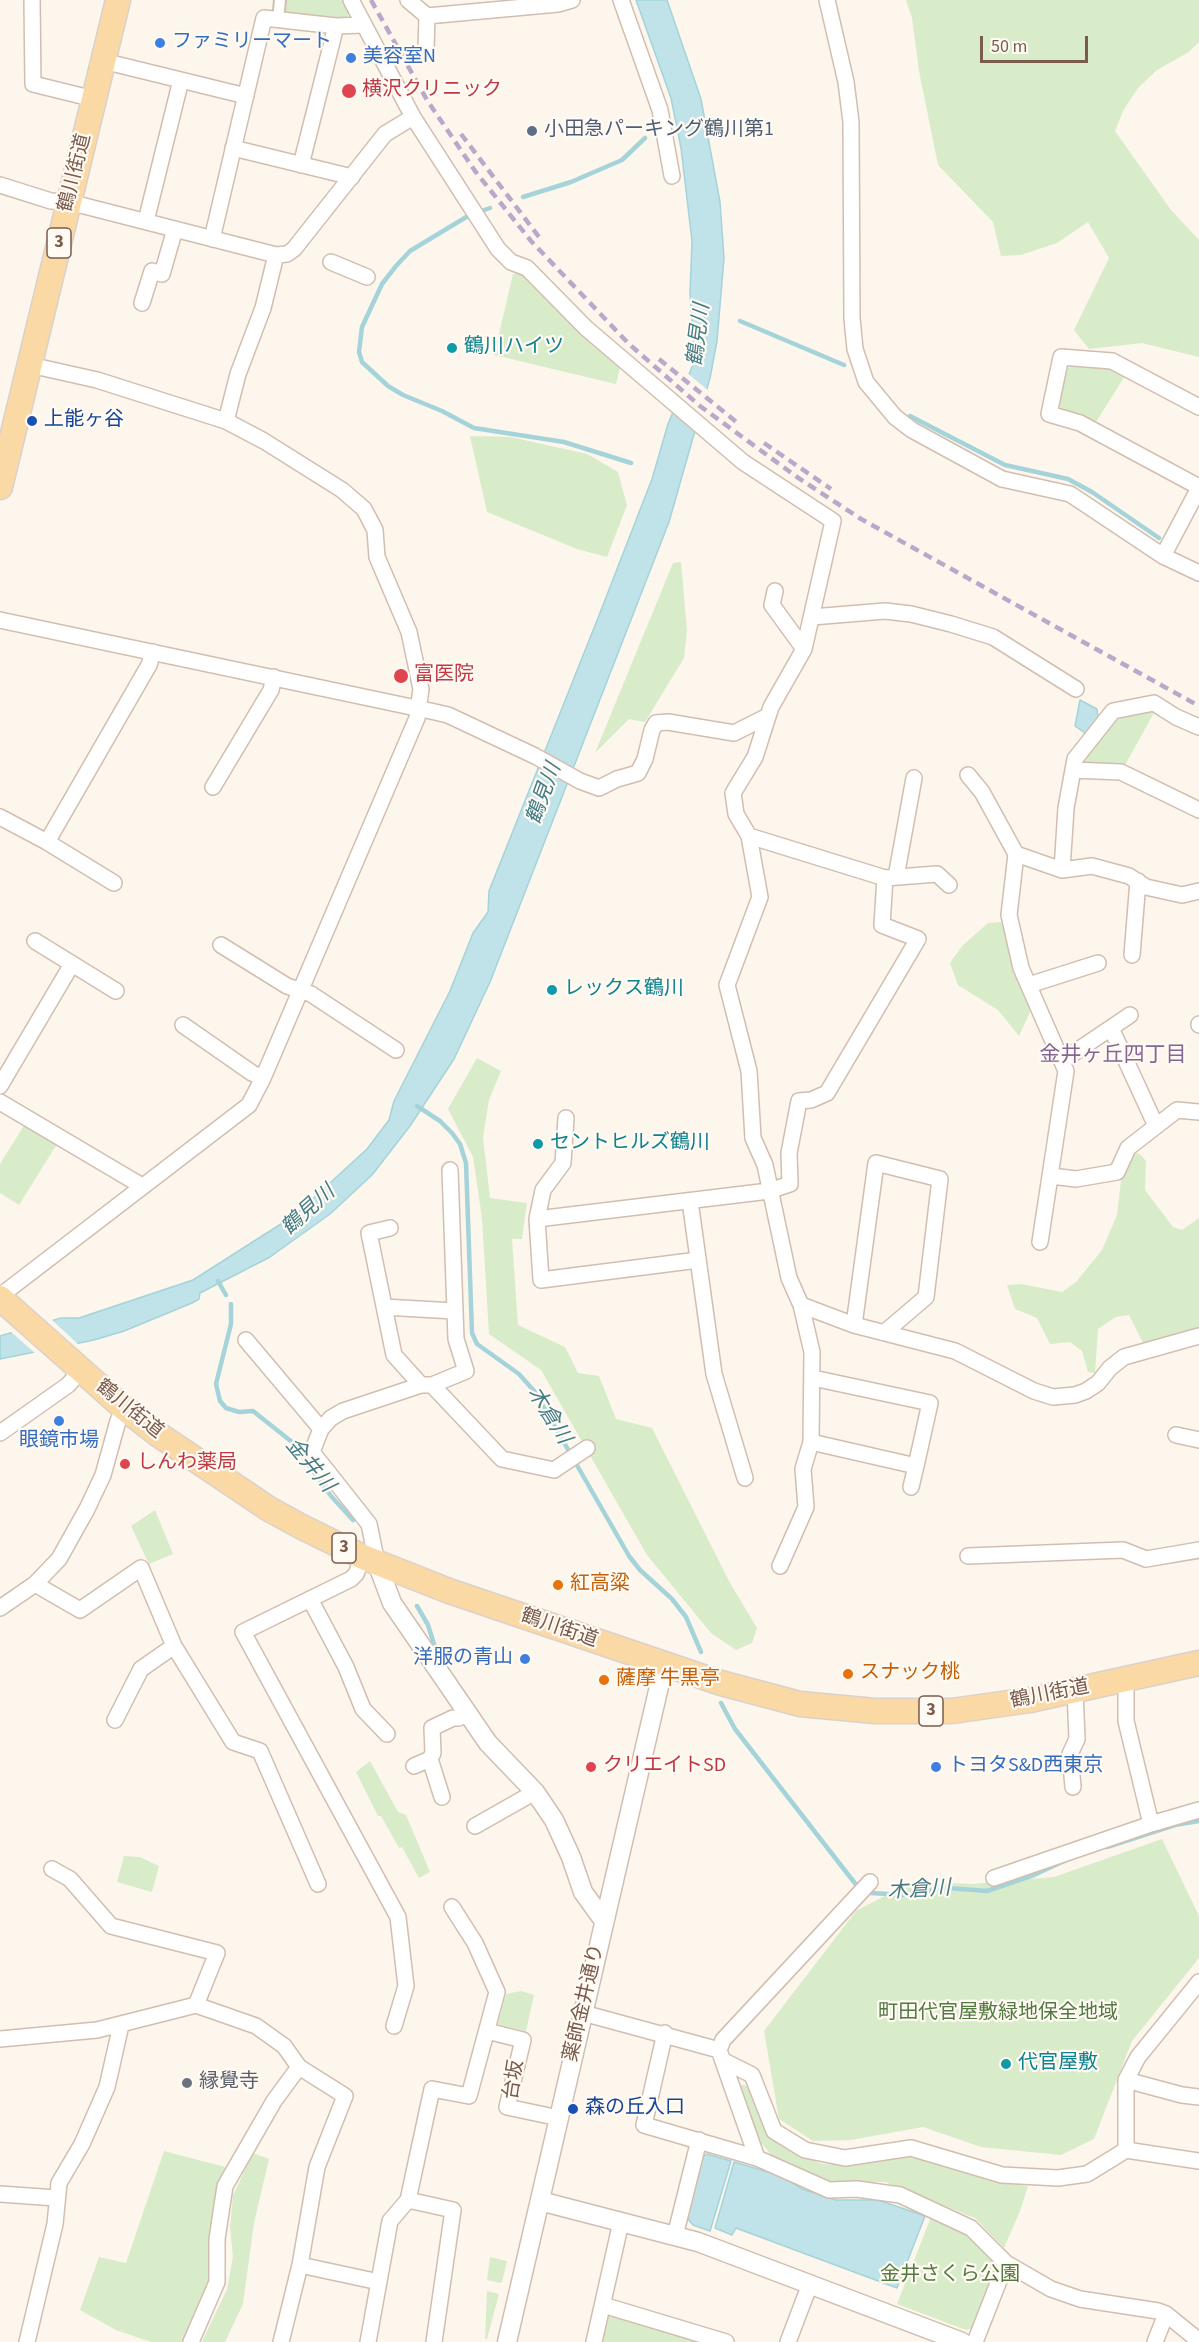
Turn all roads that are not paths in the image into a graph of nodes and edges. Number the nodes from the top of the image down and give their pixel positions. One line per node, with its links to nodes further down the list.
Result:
1 (32, 0): 17 (street)
2 (118, 0): 14 (main road, 鶴川街道 / 3)
3 (280, 0): 10 (street)
4 (351, 0): 11 (street)
5 (408, 0): 9 (street)
6 (572, 0): 9 (street)
7 (621, 0): 21 (street)
8 (828, 0): 37 (street)
9 (427, 16): 13 (street)
10 (278, 20): 12 (street); 16 (street)
11 (363, 25): 12 (street); 18 (street)
12 (336, 26): 20 (street)
13 (426, 51)
14 (103, 62): 15 (street); 17 (main road, 鶴川街道 / 3)
15 (181, 80): 16 (street); 25 (street)
16 (246, 96): 19 (street)
17 (94, 99): 24 (main road, 鶴川街道 / 3)
18 (414, 117): 22 (street); 40 (street)
19 (233, 148): 20 (street); 27 (street)
20 (301, 165): 22 (street)
21 (672, 176)
22 (352, 177): 28 (street)
23 (0, 185): 24 (street)
24 (69, 202): 25 (street); 32 (main road, 鶴川街道 / 3)
25 (146, 222): 26 (street)
26 (175, 229): 27 (street); 31 (street)
27 (212, 238): 28 (street)
28 (276, 255): 34 (street)
29 (331, 262): 30 (street)
30 (367, 277)
31 (142, 303)
32 (30, 365): 34 (street); 35 (main road, 鶴川街道 / 3)
33 (1199, 407): 36 (street)
34 (226, 421): 46 (street)
35 (0, 487)
36 (1199, 488): 37 (street)
37 (1167, 548): 38 (street)
38 (1199, 573)
39 (775, 591): 42 (street)
40 (812, 617): 42 (street); 45 (street)
41 (0, 620): 43 (street)
42 (804, 649): 47 (street)
43 (153, 652): 44 (street); 56 (street)
44 (274, 677): 46 (street); 52 (street)
45 (1076, 689)
46 (419, 708): 47 (street); 71 (street)
47 (768, 717): 55 (street)
48 (1199, 727): 49 (street)
49 (1073, 770): 53 (street); 58 (street)
50 (968, 775): 57 (street)
51 (914, 778): 59 (street)
52 (213, 787)
53 (1199, 810)
54 (0, 817): 56 (street)
55 (749, 836): 59 (street); 86 (street)
56 (47, 842): 61 (street)
57 (1016, 854): 58 (street); 69 (street)
58 (1062, 870): 60 (street)
59 (890, 878): 62 (street); 86 (street)
60 (1138, 881): 63 (street); 66 (street)
61 (114, 882)
62 (949, 885)
63 (1199, 891)
64 (35, 941): 68 (street)
65 (221, 945): 71 (street)
66 (1132, 955)
67 (1098, 963): 69 (street)
68 (72, 964): 70 (street); 78 (street)
69 (1029, 986): 76 (street)
70 (116, 991)
71 (301, 991): 75 (street); 77 (street)
72 (1130, 1015): 74 (street)
73 (183, 1025): 77 (street)
74 (1111, 1028): 76 (street); 82 (street)
75 (396, 1050)
76 (1062, 1060): 84 (street)
77 (263, 1078): 85 (street)
78 (0, 1086)
79 (0, 1102): 85 (street)
80 (1199, 1112): 82 (street)
81 (566, 1118): 88 (street)
82 (1156, 1126): 84 (street)
83 (450, 1170): 95 (street)
84 (1051, 1176): 90 (street)
85 (142, 1186): 92 (street)
86 (769, 1191): 87 (street); 93 (street)
87 (690, 1201): 88 (street); 91 (street)
88 (537, 1219): 91 (street)
89 (390, 1228): 94 (street)
90 (1040, 1242)
91 (698, 1260): 111 (street)
92 (0, 1297): 100 (main road, 鶴川街道 / 3)
93 (801, 1305): 96 (street); 101 (street)
94 (384, 1307): 95 (street); 102 (street)
95 (454, 1311): 102 (street)
96 (854, 1325): 97 (street); 97 (street)
97 (884, 1333): 98 (street)
98 (1199, 1335)
99 (246, 1340): 104 (street)
100 (72, 1363): 103 (main road, 鶴川街道 / 3); 105 (street)
101 (813, 1378): 108 (street); 110 (street)
102 (426, 1385): 104 (street); 109 (street)
103 (124, 1408): 115 (main road, 鶴川街道 / 3); 117 (street)
104 (321, 1429): 115 (street)
105 (0, 1434)
106 (1176, 1435): 107 (street)
107 (1199, 1440)
108 (810, 1442): 110 (street); 116 (street)
109 (584, 1450)
110 (916, 1466): 112 (street)
111 (745, 1478)
112 (911, 1487)
113 (1199, 1550): 114 (street)
114 (968, 1556)
115 (370, 1560): 118 (street); 122 (main road, 鶴川街道 / 3); 125 (street)
116 (780, 1566)
117 (35, 1584): 119 (street); 120 (street)
118 (310, 1599): 127 (street); 148 (street)
119 (0, 1608)
120 (174, 1646): 126 (street); 141 (street)
121 (1199, 1664): 123 (main road, 鶴川街道 / 3)
122 (664, 1665): 124 (main road, 鶴川街道 / 3); 143 (street, 薬師金井通り)
123 (1126, 1680): 124 (main road, 鶴川街道 / 3); 136 (street)
124 (1076, 1691): 129 (street)
125 (468, 1713): 128 (street); 133 (street)
126 (115, 1720)
127 (387, 1734)
128 (430, 1759): 131 (street); 134 (street)
129 (1070, 1761): 130 (street); 132 (street)
130 (1055, 1763)
131 (414, 1766)
132 (1073, 1787)
133 (535, 1792): 137 (street); 143 (street)
134 (442, 1797)
135 (1199, 1810): 136 (street)
136 (1151, 1824): 139 (street)
137 (475, 1826)
138 (52, 1869): 145 (street)
139 (994, 1878)
140 (870, 1882): 152 (street)
141 (318, 1884)
142 (452, 1907): 149 (street)
143 (604, 1921): 146 (street, 薬師金井通り)
144 (1199, 1982): 154 (street)
145 (196, 2005): 147 (street); 153 (street)
146 (583, 2013): 150 (street); 156 (street, 薬師金井通り)
147 (121, 2025): 151 (street); 162 (street)
148 (394, 2026)
149 (487, 2031): 156 (street, 台坂); 163 (street)
150 (665, 2034): 152 (street); 157 (street)
151 (0, 2039)
152 (722, 2055): 158 (street); 159 (street)
153 (299, 2067): 168 (street); 175 (street)
154 (1126, 2080): 155 (street); 158 (street)
155 (1199, 2097)
156 (559, 2118): 164 (street, 薬師金井通り)
157 (699, 2140): 159 (street); 166 (street)
158 (1126, 2150): 160 (street)
159 (757, 2158): 167 (street)
160 (1199, 2162)
161 (0, 2194): 162 (street)
162 (56, 2198): 174 (street)
163 (408, 2200): 169 (street); 178 (street)
164 (540, 2201): 165 (street); 179 (street, 薬師金井通り)
165 (621, 2222): 166 (street); 171 (street)
166 (675, 2236): 170 (street)
167 (1006, 2263): 172 (street); 184 (street)
168 (300, 2265): 169 (street); 176 (street)
169 (379, 2282): 177 (street)
170 (810, 2284): 182 (street); 183 (street)
171 (603, 2305): 180 (street); 181 (street)
172 (1166, 2314): 173 (street); 185 (street)
173 (1199, 2341)
174 (27, 2342)
175 (191, 2342)
176 (281, 2342)
177 (368, 2342)
178 (434, 2342)
179 (507, 2342)
180 (594, 2342)
181 (726, 2342)
182 (788, 2342)
183 (962, 2342)
184 (975, 2342)
185 (1155, 2342)

